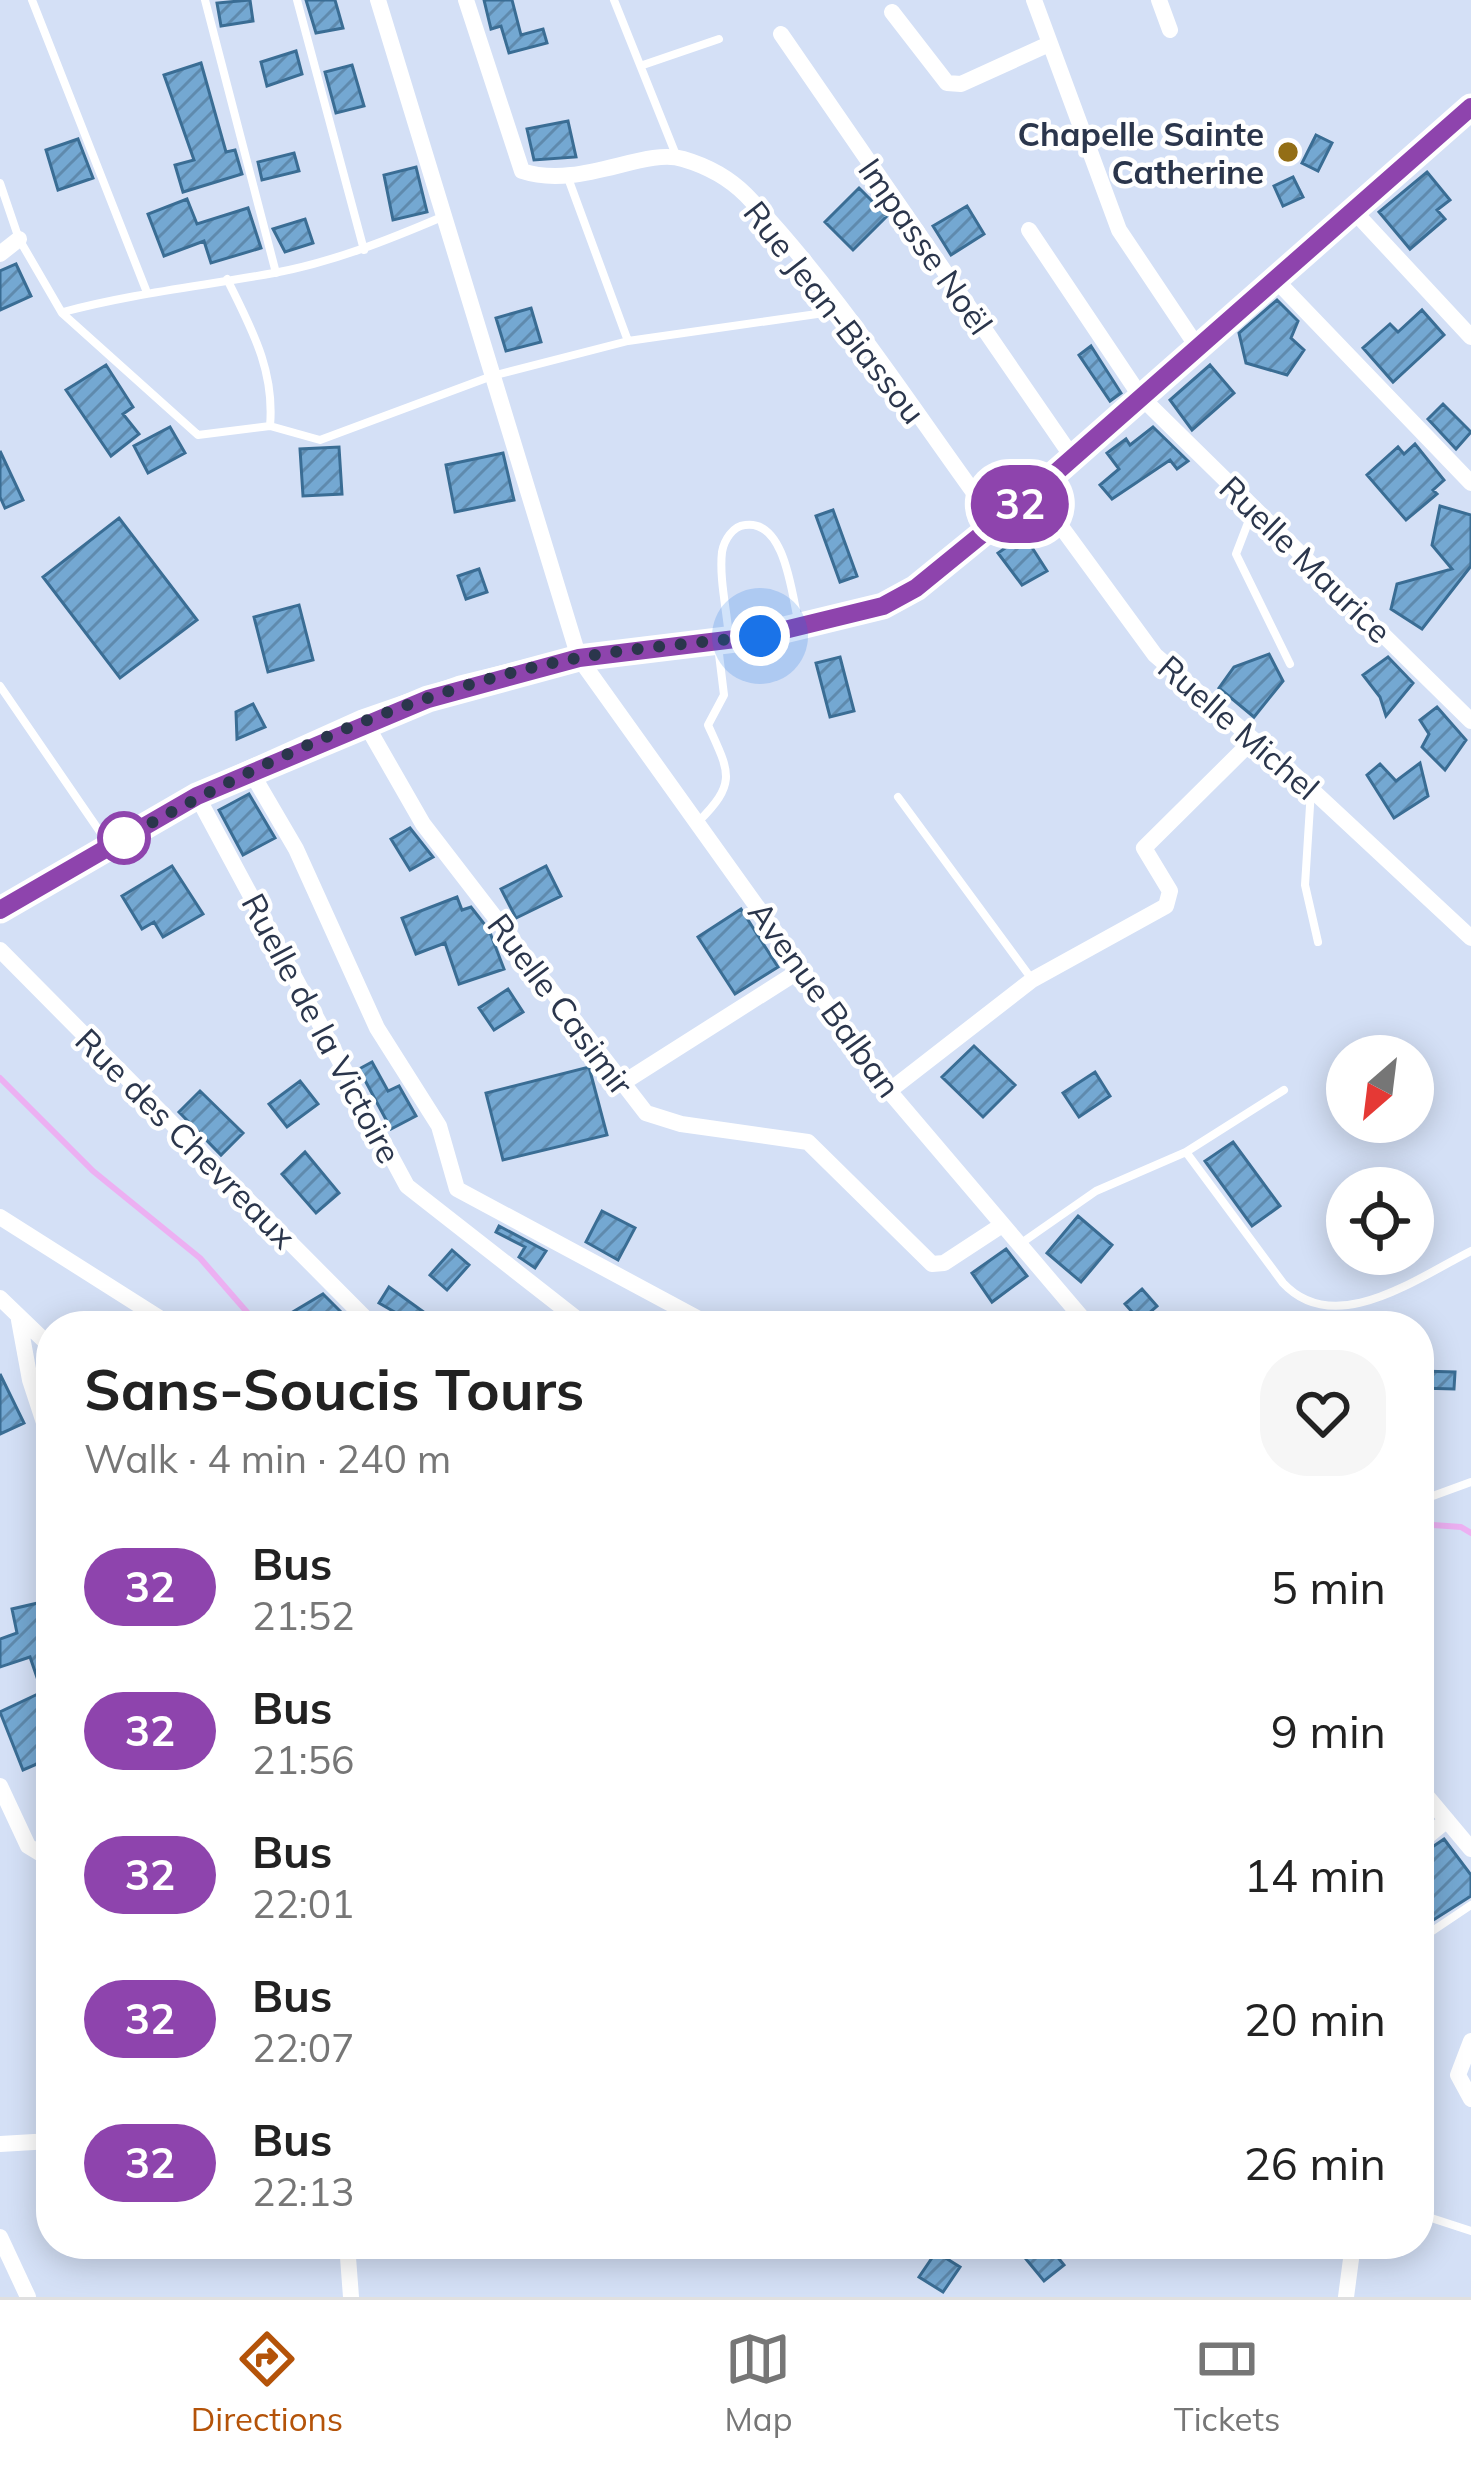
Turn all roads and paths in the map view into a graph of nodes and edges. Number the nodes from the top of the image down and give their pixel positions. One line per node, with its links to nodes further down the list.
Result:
1 (32, 0): 28 (lane)
2 (205, 0): 25 (lane)
3 (297, 0): 23 (lane)
4 (378, 0): 20 (street, Avenue Balban)
5 (466, 0): 17 (street)
6 (614, 0): 14 (lane)
7 (1034, 0): 13 (street)
8 (1159, 0): 10 (street)
9 (892, 12): 13 (street)
10 (1170, 30)
11 (781, 34): 37 (street, Impasse Noël)
12 (719, 40): 14 (lane)
13 (1048, 44): 33 (street)
14 (643, 65): 16 (lane)
15 (1471, 107): 19 (main road)
16 (676, 157): 17 (street); 29 (street, Rue Jean-Biassou)
17 (568, 178): 32 (lane)
18 (0, 183): 22 (lane)
19 (1351, 208): 26 (main road); 31 (street)
20 (445, 216): 23 (lane); 34 (street, Avenue Balban)
21 (1029, 230): 35 (street, Ruelle Maurice)
22 (19, 239): 24 (street); 30 (lane)
23 (364, 250): 25 (lane)
24 (0, 254)
25 (276, 272): 27 (lane)
26 (1273, 277): 33 (main road); 38 (street)
27 (227, 279): 28 (lane); 36 (lane)
28 (146, 290): 30 (lane)
29 (839, 310): 32 (lane); 41 (street, Rue Jean-Biassou)
30 (62, 313): 36 (lane)
31 (1471, 337)
32 (628, 341): 34 (lane)
33 (1196, 344): 35 (main road)
34 (492, 376): 36 (lane); 44 (street, Avenue Balban)
35 (1141, 397): 37 (main road); 40 (street, Ruelle Maurice)
36 (270, 426)
37 (1073, 458): 39 (main road)
38 (1471, 483)
39 (1035, 491): 41 (main road); 49 (street, Ruelle Michel)
40 (1254, 507): 45 (lane); 48 (street, Ruelle Maurice)
41 (996, 524): 42 (main road)
42 (799, 626): 43 (main road); 43 (lane)
43 (723, 640): 44 (main road); 54 (lane)
44 (579, 658): 47 (main road); 54 (street, Avenue Balban)
45 (1289, 664)
46 (0, 686): 55 (lane)
47 (364, 721): 50 (main road); 62 (street, Ruelle Casimir)
48 (1471, 721)
49 (1253, 740): 51 (street, Ruelle Michel); 61 (street)
50 (251, 772): 52 (main road); 74 (street)
51 (1311, 789): 57 (street, Ruelle Michel); 58 (lane)
52 (197, 796): 55 (main road); 73 (street, Ruelle de la Victoire)
53 (898, 797): 61 (lane)
54 (698, 822): 60 (street, Avenue Balban)
55 (110, 846): 56 (main road)
56 (0, 910)
57 (1471, 938)
58 (1318, 942)
59 (0, 950): 72 (street, Rue des Chevreaux)
60 (802, 969): 62 (street); 64 (street, Avenue Balban)
61 (1031, 980): 64 (street)
62 (621, 1084): 67 (street, Ruelle Casimir)
63 (1284, 1090): 65 (lane)
64 (889, 1091): 67 (street, Avenue Balban)
65 (1186, 1152): 68 (lane); 69 (lane)
66 (0, 1217): 71 (street)
67 (1002, 1225): 68 (street, Avenue Balban)
68 (1018, 1245): 75 (street, Avenue Balban)
69 (1471, 1251)
70 (0, 1298): 76 (street)
71 (148, 1311)
72 (358, 1311)
73 (567, 1311)
74 (684, 1311)
75 (1076, 1311)
76 (19, 1320): 77 (street); 78 (street)
77 (36, 1334)
78 (36, 1398)
79 (1471, 1482): 80 (lane)
80 (1434, 1496)
81 (0, 1786): 86 (street)
82 (1434, 1805): 83 (street)
83 (1447, 1820): 84 (street); 85 (street)
84 (1434, 1831)
85 (1471, 1849)
86 (36, 1851)
87 (1471, 1905): 88 (lane)
88 (1434, 1930)
89 (1471, 2041): 90 (street)
90 (1471, 2099)
91 (36, 2142): 92 (street)
92 (0, 2144)
93 (1434, 2219): 94 (lane)
94 (1471, 2231)
95 (0, 2237): 98 (street)
96 (348, 2259): 99 (street)
97 (1351, 2259): 100 (street)
98 (28, 2297)
99 (351, 2297)
100 (1346, 2297)

